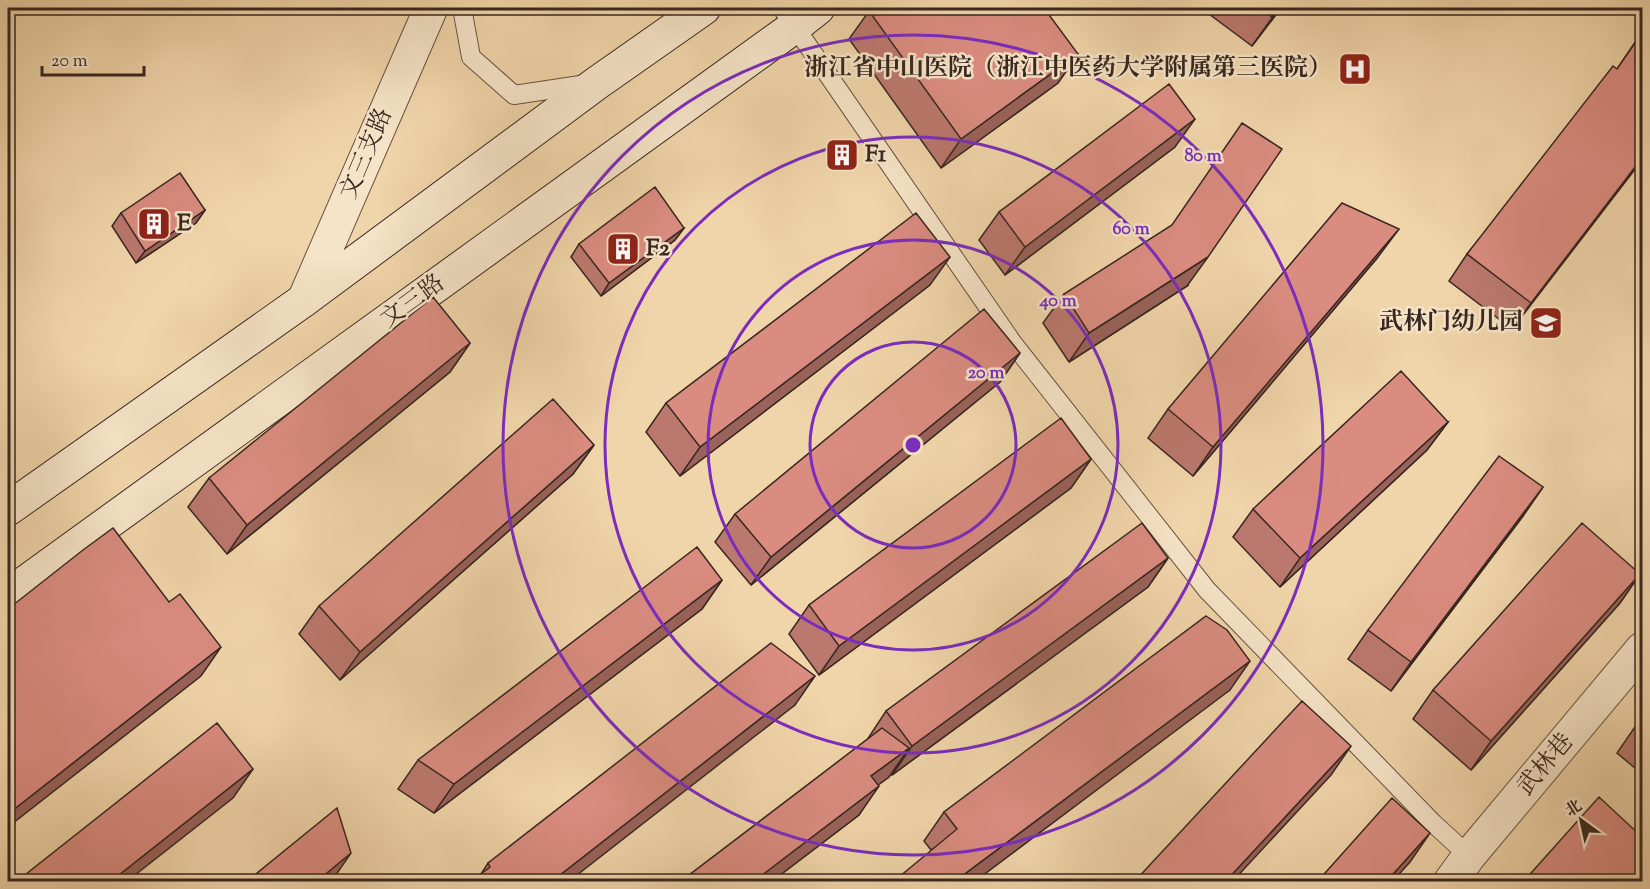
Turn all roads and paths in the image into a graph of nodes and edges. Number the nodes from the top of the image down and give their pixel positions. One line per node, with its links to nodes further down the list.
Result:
1 (431, 8): 6 (main road, 文三支路)
2 (462, 8): 5 (lane)
3 (704, 8): 5 (main road)
4 (798, 14): 8 (main road, 文三路); 10 (lane)
5 (597, 82): 6 (main road)
6 (304, 300): 7 (main road)
7 (8, 509)
8 (8, 595)
9 (1642, 649): 10 (main road, 武林巷)
10 (1469, 856): 11 (main road, 武林巷)
11 (1450, 882)

